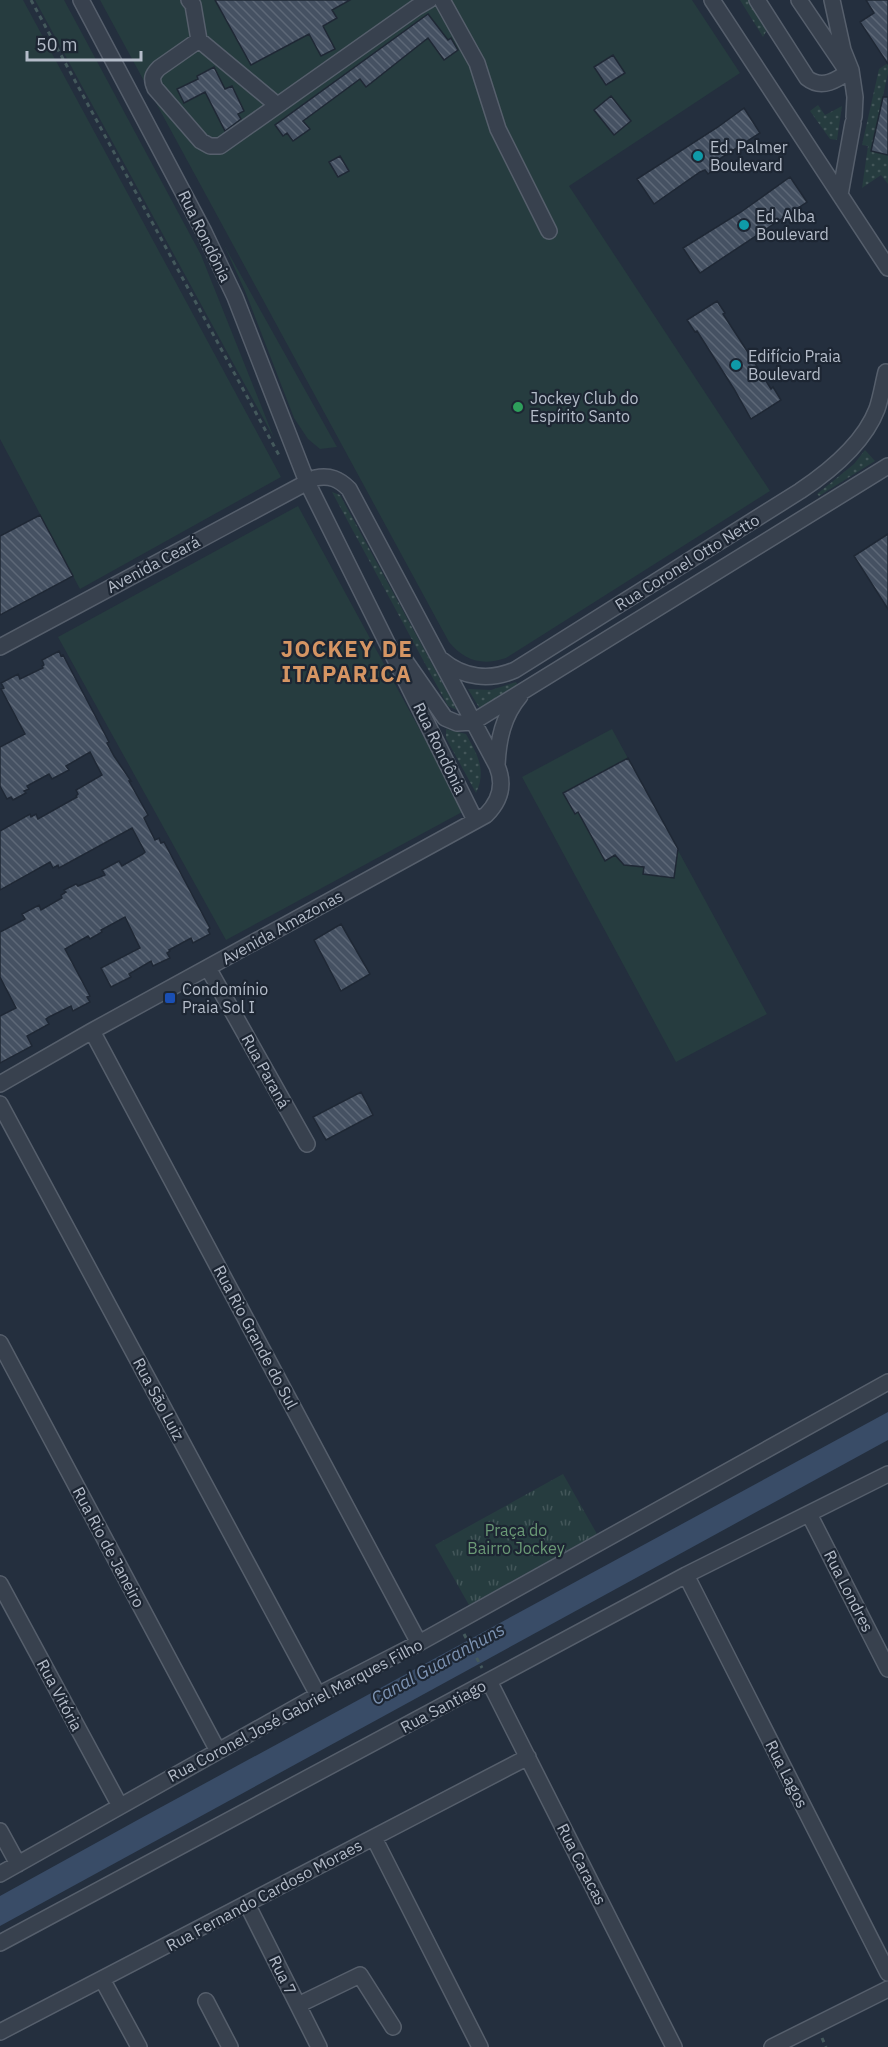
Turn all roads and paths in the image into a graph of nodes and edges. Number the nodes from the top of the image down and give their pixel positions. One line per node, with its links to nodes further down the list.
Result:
1 (31, 0): 18 (path)
2 (81, 0): 18 (street, Rua Rondônia)
3 (429, 0): 12 (street)
4 (442, 0): 14 (street)
5 (712, 0): 13 (street)
6 (757, 0): 11 (street)
7 (799, 0): 11 (street)
8 (832, 0): 11 (street)
9 (194, 2): 10 (street)
10 (199, 40): 12 (street); 12 (street)
11 (850, 73): 13 (street)
12 (277, 105)
13 (840, 195): 15 (street)
14 (549, 231)
15 (888, 267)
16 (887, 369): 17 (street); 23 (street, Rua Coronel Otto Netto)
17 (888, 411)
18 (297, 456): 20 (street, Rua Rondônia)
19 (888, 466): 24 (street, Rua Coronel Otto Netto)
20 (308, 482): 21 (street, Rua Rondônia); 22 (street, Avenida Ceará); 23 (street)
21 (375, 618): 25 (street); 27 (street, Rua Rondônia)
22 (0, 647)
23 (438, 656): 25 (street)
24 (526, 689): 25 (street, Rua Coronel Otto Netto); 26 (street)
25 (473, 722): 26 (street)
26 (497, 766): 27 (street, Avenida Amazonas)
27 (476, 820): 28 (street, Avenida Amazonas)
28 (208, 968): 29 (street, Avenida Amazonas); 32 (street, Rua Paraná)
29 (92, 1031): 30 (street, Avenida Amazonas); 40 (street, Rua Rio Grande do Sul)
30 (0, 1084)
31 (0, 1104): 43 (street, Rua São Luiz)
32 (307, 1144)
33 (0, 1343): 44 (street, Rua Rio de Janeiro)
34 (888, 1382): 40 (street, Rua Coronel José Gabriel Marques Filho)
35 (888, 1474): 36 (street, Rua Santiago)
36 (810, 1514): 37 (street, Rua Santiago); 41 (street, Rua Londres)
37 (686, 1575): 42 (street, Rua Santiago); 53 (street, Rua Lagos)
38 (0, 1584): 46 (street, Rua Vitória)
39 (466, 1637): 42 (path)
40 (419, 1643): 43 (street, Rua Coronel José Gabriel Marques Filho)
41 (888, 1668)
42 (487, 1677): 45 (street, Rua Caracas); 52 (street, Rua Santiago)
43 (318, 1695): 44 (street, Rua Coronel José Gabriel Marques Filho)
44 (218, 1751): 46 (street, Rua Coronel José Gabriel Marques Filho)
45 (528, 1757): 48 (street, Rua Fernando Cardoso Moraes); 64 (street, Rua Caracas)
46 (120, 1806): 49 (street, Rua Coronel José Gabriel Marques Filho)
47 (0, 1831): 49 (street)
48 (374, 1838): 51 (street, Rua Fernando Cardoso Moraes); 63 (street)
49 (18, 1864): 50 (street, Rua Coronel José Gabriel Marques Filho)
50 (0, 1874)
51 (247, 1904): 54 (street, Rua Fernando Cardoso Moraes); 57 (street, Rua 7)
52 (0, 1943)
53 (888, 1973)
54 (102, 1979): 59 (street, Rua Fernando Cardoso Moraes); 60 (street)
55 (888, 1989): 65 (street)
56 (206, 2001): 61 (street)
57 (298, 2005): 58 (street); 62 (street, Rua 7)
58 (393, 2027)
59 (0, 2032)
60 (139, 2047)
61 (230, 2047)
62 (319, 2047)
63 (480, 2047)
64 (674, 2047)
65 (772, 2047)

